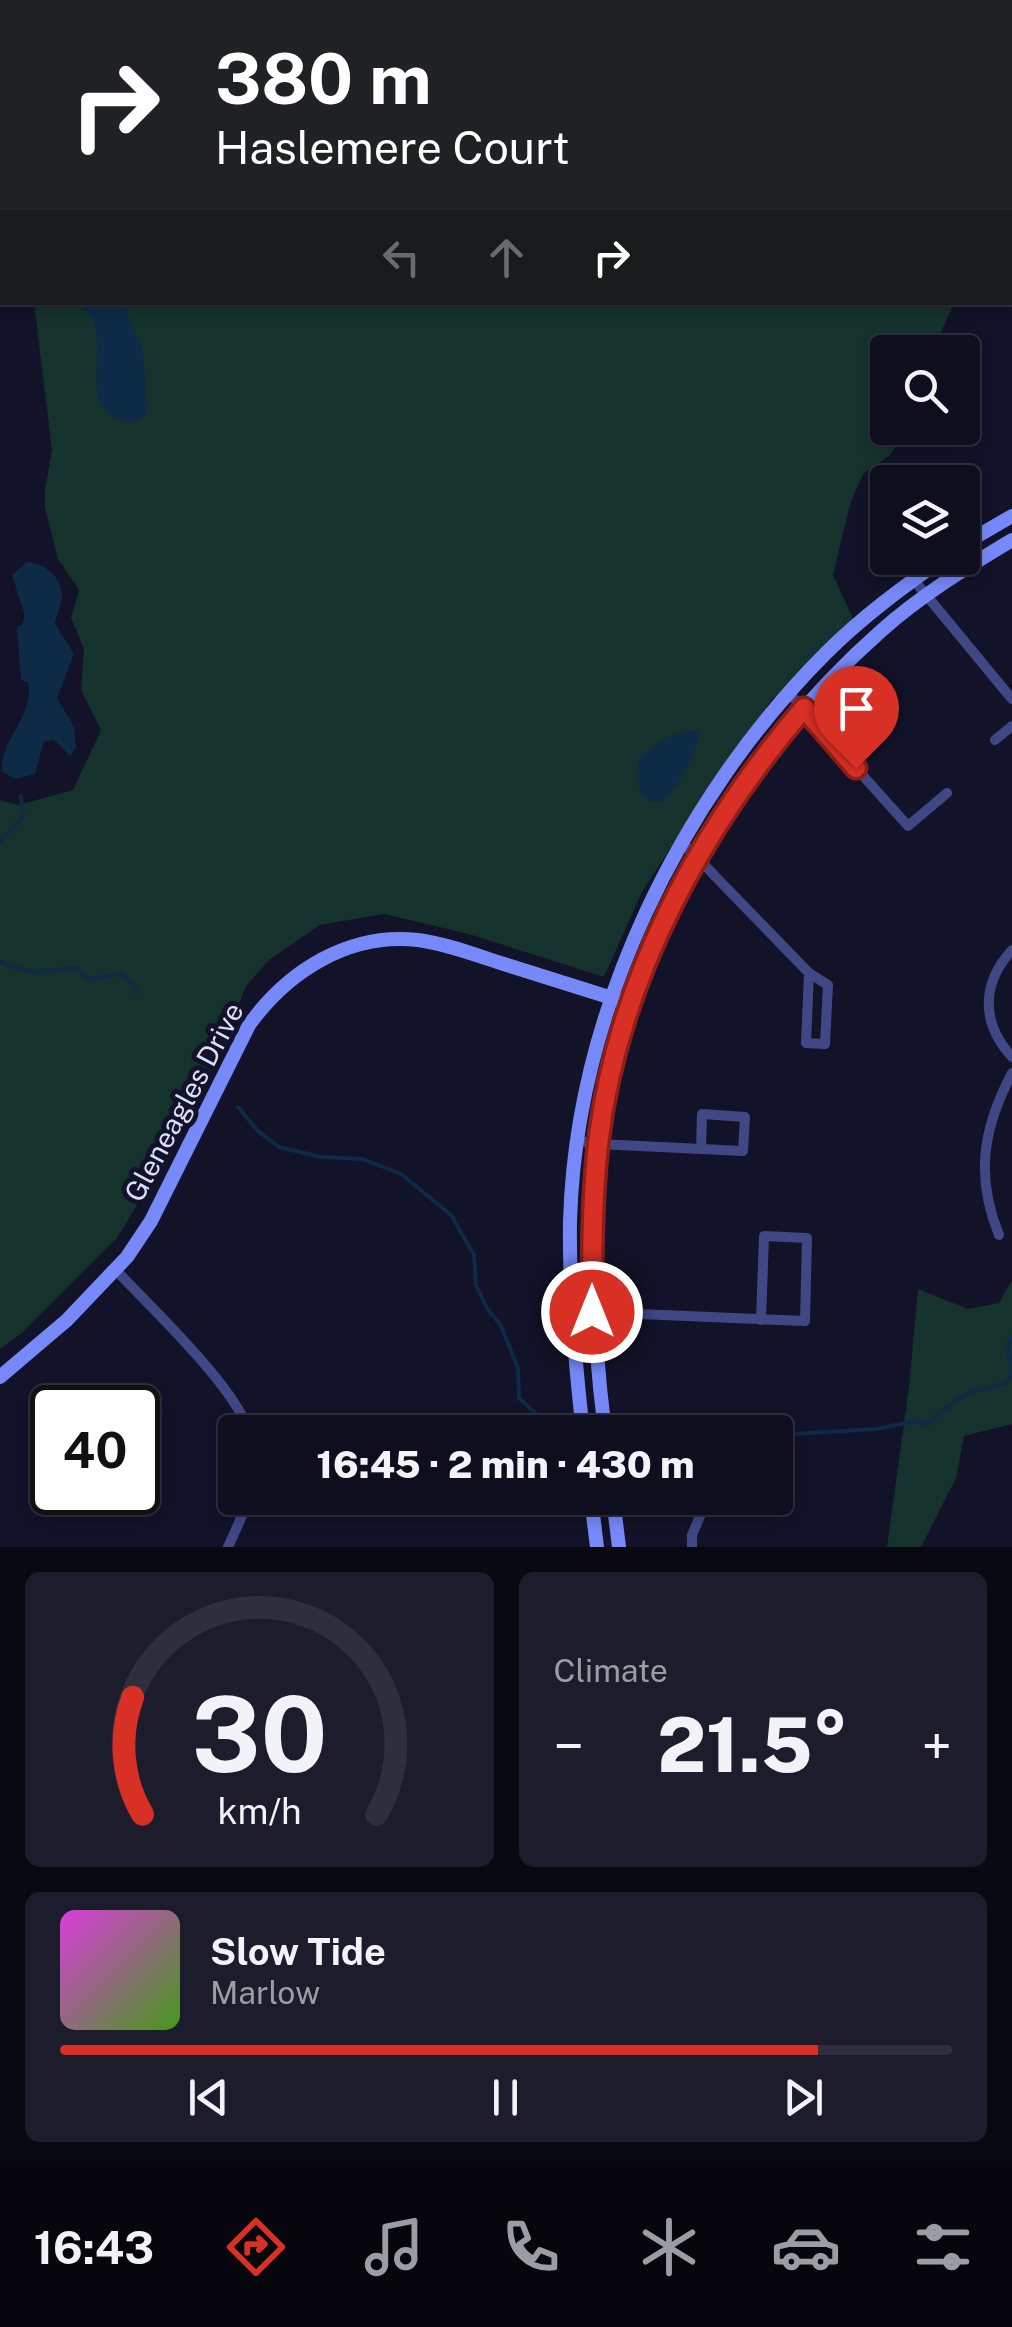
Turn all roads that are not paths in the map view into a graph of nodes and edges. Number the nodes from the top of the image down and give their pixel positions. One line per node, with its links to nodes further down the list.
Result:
1 (1012, 516): 2 (street)
2 (980, 535)
3 (1012, 540): 6 (street)
4 (921, 575): 5 (street)
5 (914, 580): 6 (street); 7 (street)
6 (926, 596): 8 (street); 9 (street)
7 (788, 692): 9 (street); 13 (street)
8 (1012, 699)
9 (804, 708): 12 (street); 14 (street)
10 (1012, 726): 11 (street)
11 (994, 740)
12 (948, 793)
13 (683, 842): 14 (street); 17 (street)
14 (698, 855): 16 (street); 18 (street)
15 (1012, 950): 19 (street)
16 (809, 973): 16 (street)
17 (612, 998): 18 (street, Gleneagles Drive); 21 (street); 25 (street, Gleneagles Drive)
18 (631, 1004): 22 (street)
19 (1012, 1058)
20 (1012, 1072): 24 (street)
21 (578, 1141): 22 (street); 26 (street)
22 (598, 1144): 23 (street); 27 (street)
23 (701, 1148): 23 (street)
24 (999, 1234)
25 (116, 1270): 29 (street, Gleneagles Drive); 30 (street)
26 (572, 1312): 27 (street); 31 (street)
27 (592, 1312): 28 (street); 32 (street)
28 (760, 1320): 28 (street)
29 (0, 1377)
30 (242, 1415)
31 (581, 1415)
32 (603, 1415)
33 (242, 1515): 37 (street)
34 (593, 1515): 38 (street)
35 (615, 1515): 39 (street)
36 (701, 1515): 40 (street)
37 (228, 1547)
38 (597, 1547)
39 (619, 1547)
40 (692, 1547)

